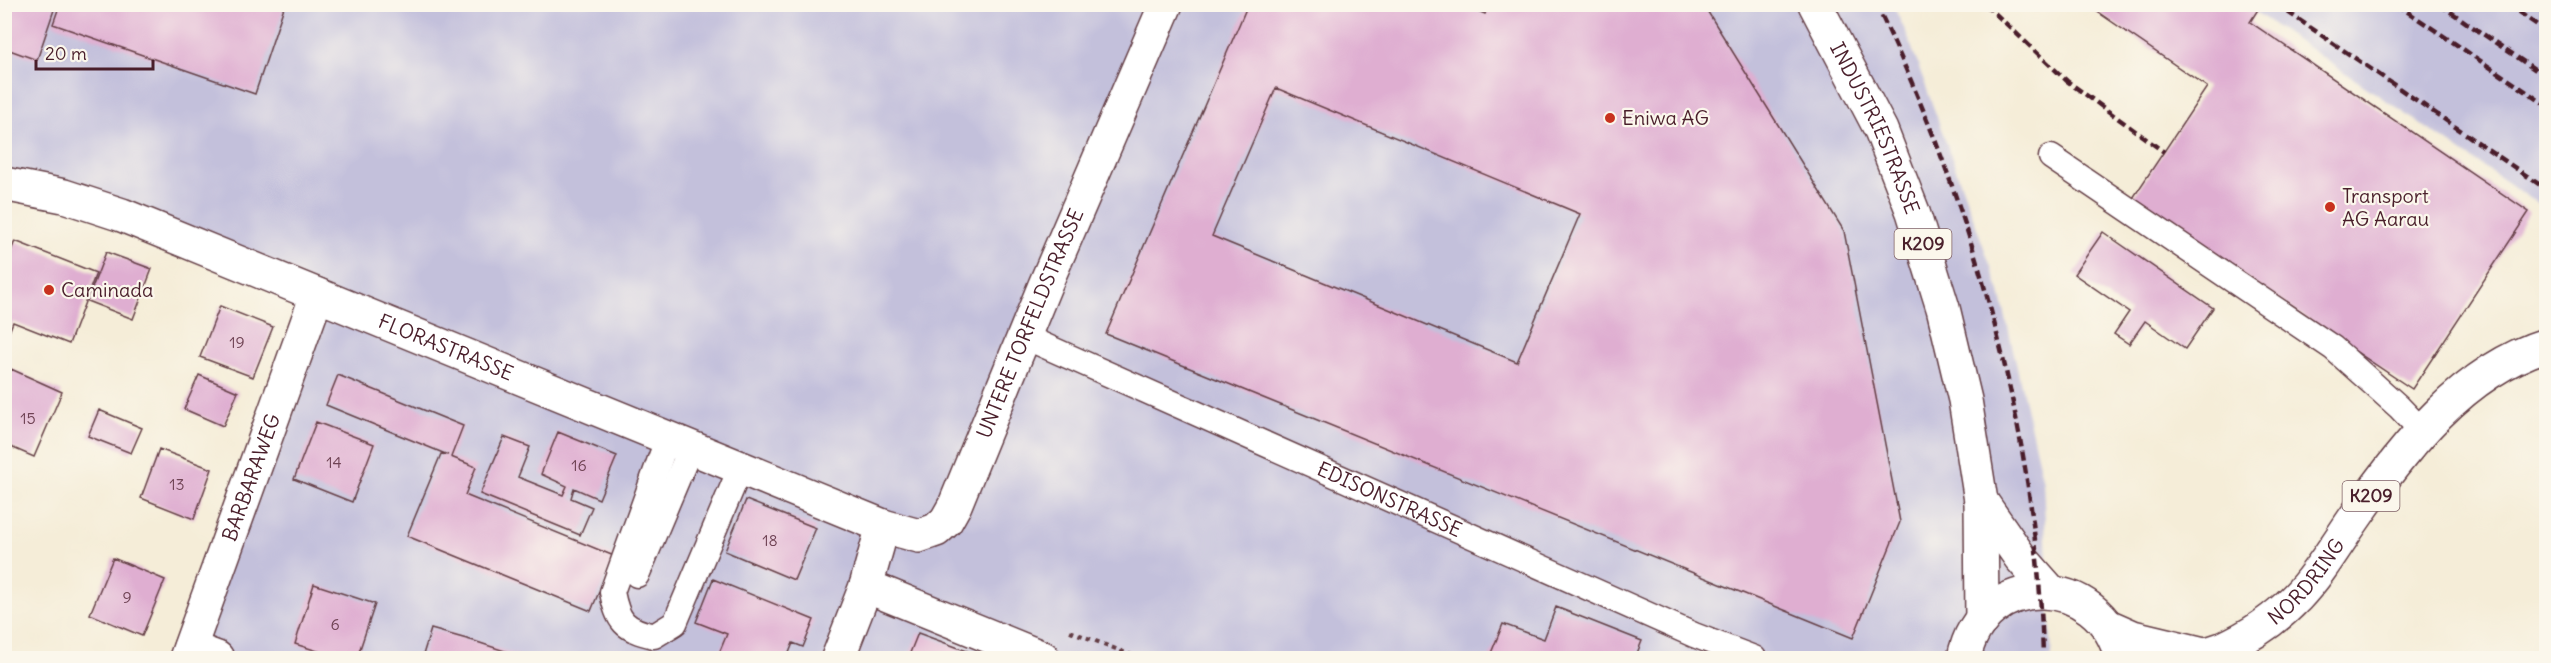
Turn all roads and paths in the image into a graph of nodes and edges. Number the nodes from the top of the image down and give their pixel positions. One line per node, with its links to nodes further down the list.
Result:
1 (1166, 4): 6 (street, UNTERE TORFELDSTRASSE)
2 (1815, 4): 11 (street, INDUSTRIESTRASSE / K209)
3 (2051, 157): 8 (lane)
4 (4, 184): 5 (street, FLORASTRASSE)
5 (317, 295): 9 (street, FLORASTRASSE); 18 (street, BARBARAWEG)
6 (1025, 337): 12 (street, UNTERE TORFELDSTRASSE); 22 (lane, EDISONSTRASSE)
7 (2547, 345): 8 (street, NORDRING / K209)
8 (2422, 431): 19 (street, NORDRING / K209)
9 (680, 442): 10 (street, FLORASTRASSE); 10 (lane); 13 (lane)
10 (740, 469): 12 (street, FLORASTRASSE)
11 (1981, 501): 15 (street, INDUSTRIESTRASSE / K209); 16 (street, INDUSTRIESTRASSE / K209)
12 (883, 526): 14 (street)
13 (637, 575)
14 (866, 586): 20 (street); 21 (street)
15 (2050, 592): 16 (street, K209); 17 (street, K209)
16 (1982, 620): 23 (street, K209)
17 (2108, 626): 19 (street, NORDRING / K209); 24 (street, K209)
18 (197, 655)
19 (2201, 656)
20 (838, 658)
21 (1043, 658)
22 (1754, 658)
23 (1964, 658)
24 (2121, 658)

